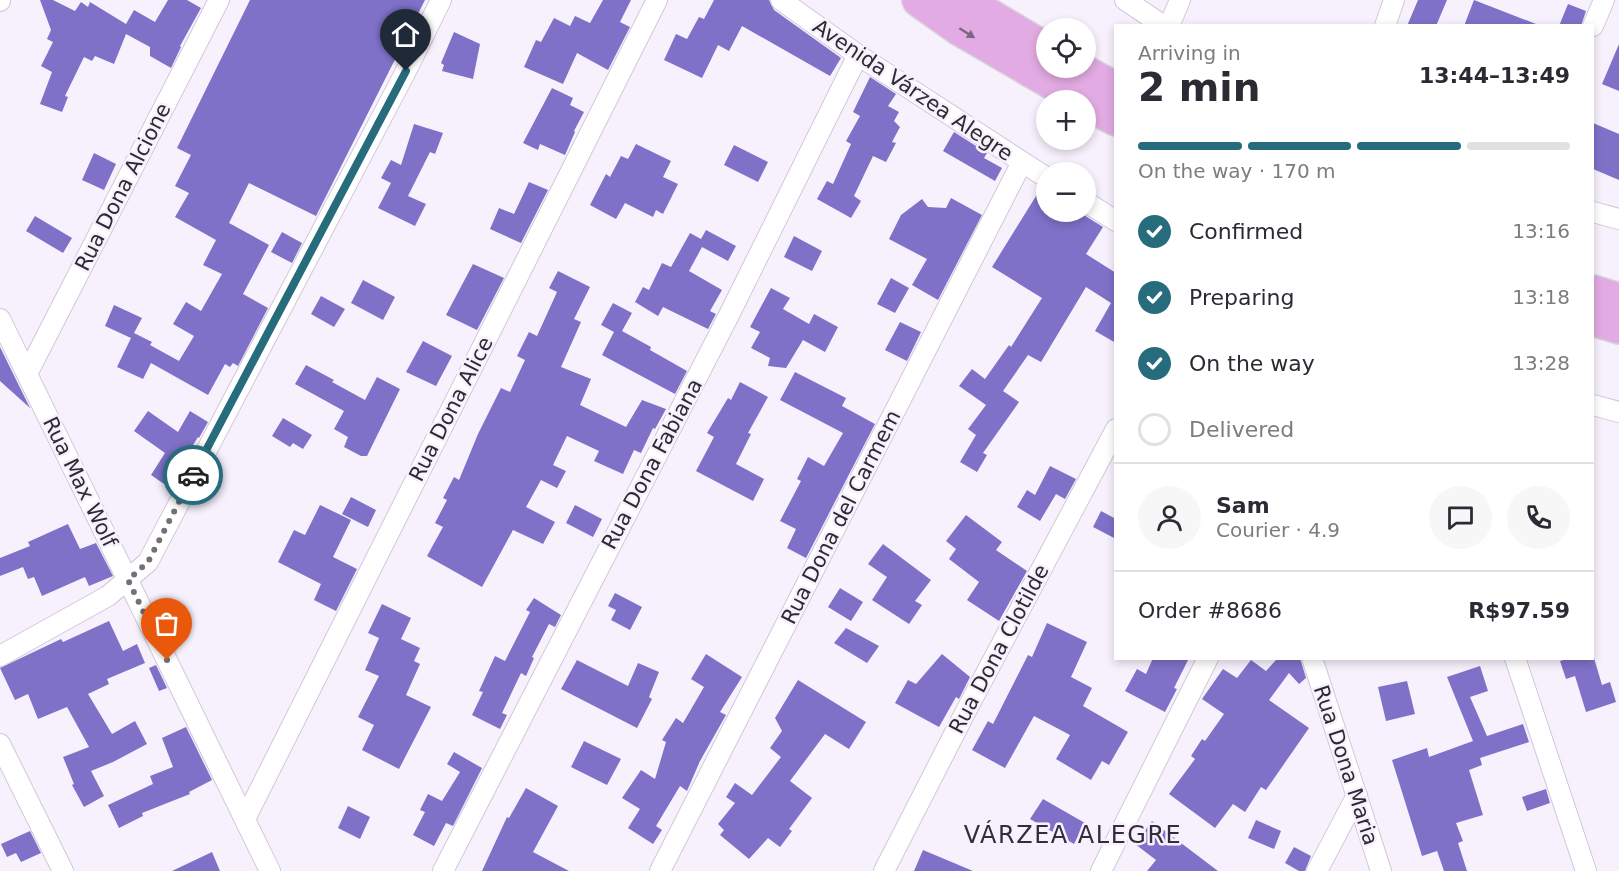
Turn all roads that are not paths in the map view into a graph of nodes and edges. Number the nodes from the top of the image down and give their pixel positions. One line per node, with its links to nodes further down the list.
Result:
1 (219, 0): 33 (street, Rua Dona Alcione)
2 (441, 0): 37 (street)
3 (657, 0): 44 (street, Rua Dona Alice)
4 (781, 0): 16 (street, Avenida Várzea Alegre)
5 (919, 0): 19 (highway, one-way to 19)
6 (963, 0): 15 (highway)
7 (1125, 0): 11 (street)
8 (1180, 0): 12 (street)
9 (1394, 0): 13 (street)
10 (1604, 0): 14 (street)
11 (1163, 24)
12 (1167, 24)
13 (1386, 24)
14 (1594, 24)
15 (1036, 43)
16 (858, 55): 22 (street, Avenida Várzea Alegre); 47 (street, Rua Dona Fabiana)
17 (1096, 78): 18 (highway)
18 (1114, 88)
19 (1065, 90)
20 (1096, 108): 21 (highway)
21 (1114, 118)
22 (1022, 162): 23 (street, Avenida Várzea Alegre); 48 (street, Rua Dona del Carmem)
23 (1036, 171)
24 (1096, 208): 27 (street)
25 (1594, 212): 26 (street)
26 (1619, 219)
27 (1114, 220)
28 (1594, 292): 29 (highway)
29 (1619, 300)
30 (0, 319): 33 (street, Rua Max Wolf)
31 (1594, 319): 32 (highway)
32 (1619, 327)
33 (27, 374): 37 (street, Rua Max Wolf)
34 (1594, 405): 35 (street)
35 (1619, 412)
36 (1114, 433): 49 (street, Rua Dona Clotilde)
37 (128, 580): 38 (street); 44 (street, Rua Max Wolf)
38 (0, 656)
39 (1207, 660): 50 (street)
40 (1313, 660): 43 (street, Rua Dona Maria)
41 (1516, 660): 53 (street)
42 (0, 744): 45 (street)
43 (1357, 795): 51 (street); 52 (street, Rua Dona Maria)
44 (245, 819): 46 (street, Rua Max Wolf)
45 (63, 871)
46 (270, 871)
47 (443, 871)
48 (660, 871)
49 (884, 871)
50 (1101, 871)
51 (1317, 871)
52 (1381, 871)
53 (1586, 871)

